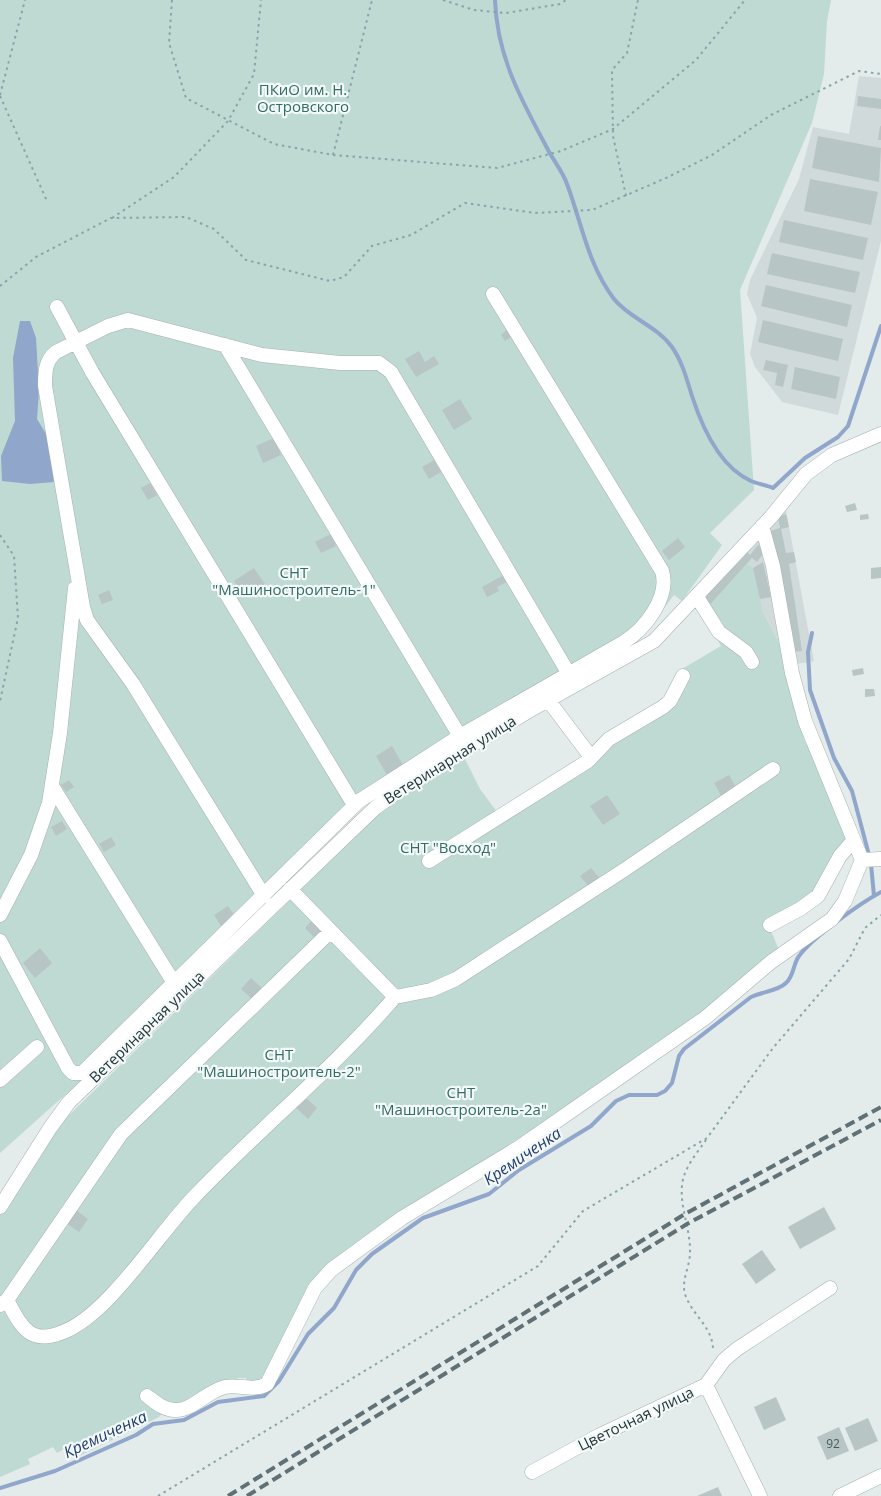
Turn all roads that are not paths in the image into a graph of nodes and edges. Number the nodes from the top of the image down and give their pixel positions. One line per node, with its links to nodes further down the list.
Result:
1 (493, 294): 10 (street)
2 (57, 307): 3 (street)
3 (76, 342): 4 (street); 7 (street); 17 (street)
4 (225, 345): 10 (street); 13 (street)
5 (881, 434): 6 (street, Ветеринарная улица)
6 (762, 526): 8 (street, Ветеринарная улица); 18 (street)
7 (77, 570): 16 (street); 23 (street)
8 (697, 597): 9 (street); 12 (street, Ветеринарная улица)
9 (752, 662)
10 (569, 674): 13 (street)
11 (684, 676): 14 (street)
12 (548, 700): 13 (street, Ветеринарная улица); 14 (street)
13 (464, 742): 17 (street); 22 (street, Ветеринарная улица)
14 (592, 757): 21 (street)
15 (773, 769): 29 (street)
16 (52, 786): 24 (street); 28 (street)
17 (354, 805): 23 (street)
18 (853, 841): 20 (street); 25 (street)
19 (881, 859): 20 (street)
20 (862, 860): 36 (street)
21 (429, 861)
22 (290, 889): 26 (street); 32 (street, Ветеринарная улица)
23 (264, 896): 28 (street)
24 (0, 915)
25 (770, 925)
26 (331, 931): 29 (street); 34 (street)
27 (0, 941): 28 (street)
28 (174, 983)
29 (395, 997): 34 (street)
30 (36, 1047): 31 (street)
31 (0, 1080)
32 (0, 1207)
33 (830, 1288): 35 (street, Цветочная улица)
34 (4, 1302)
35 (706, 1385): 37 (street, Цветочная улица); 39 (street)
36 (147, 1396)
37 (532, 1472)
38 (881, 1476): 40 (street)
39 (760, 1496)
40 (840, 1496)

